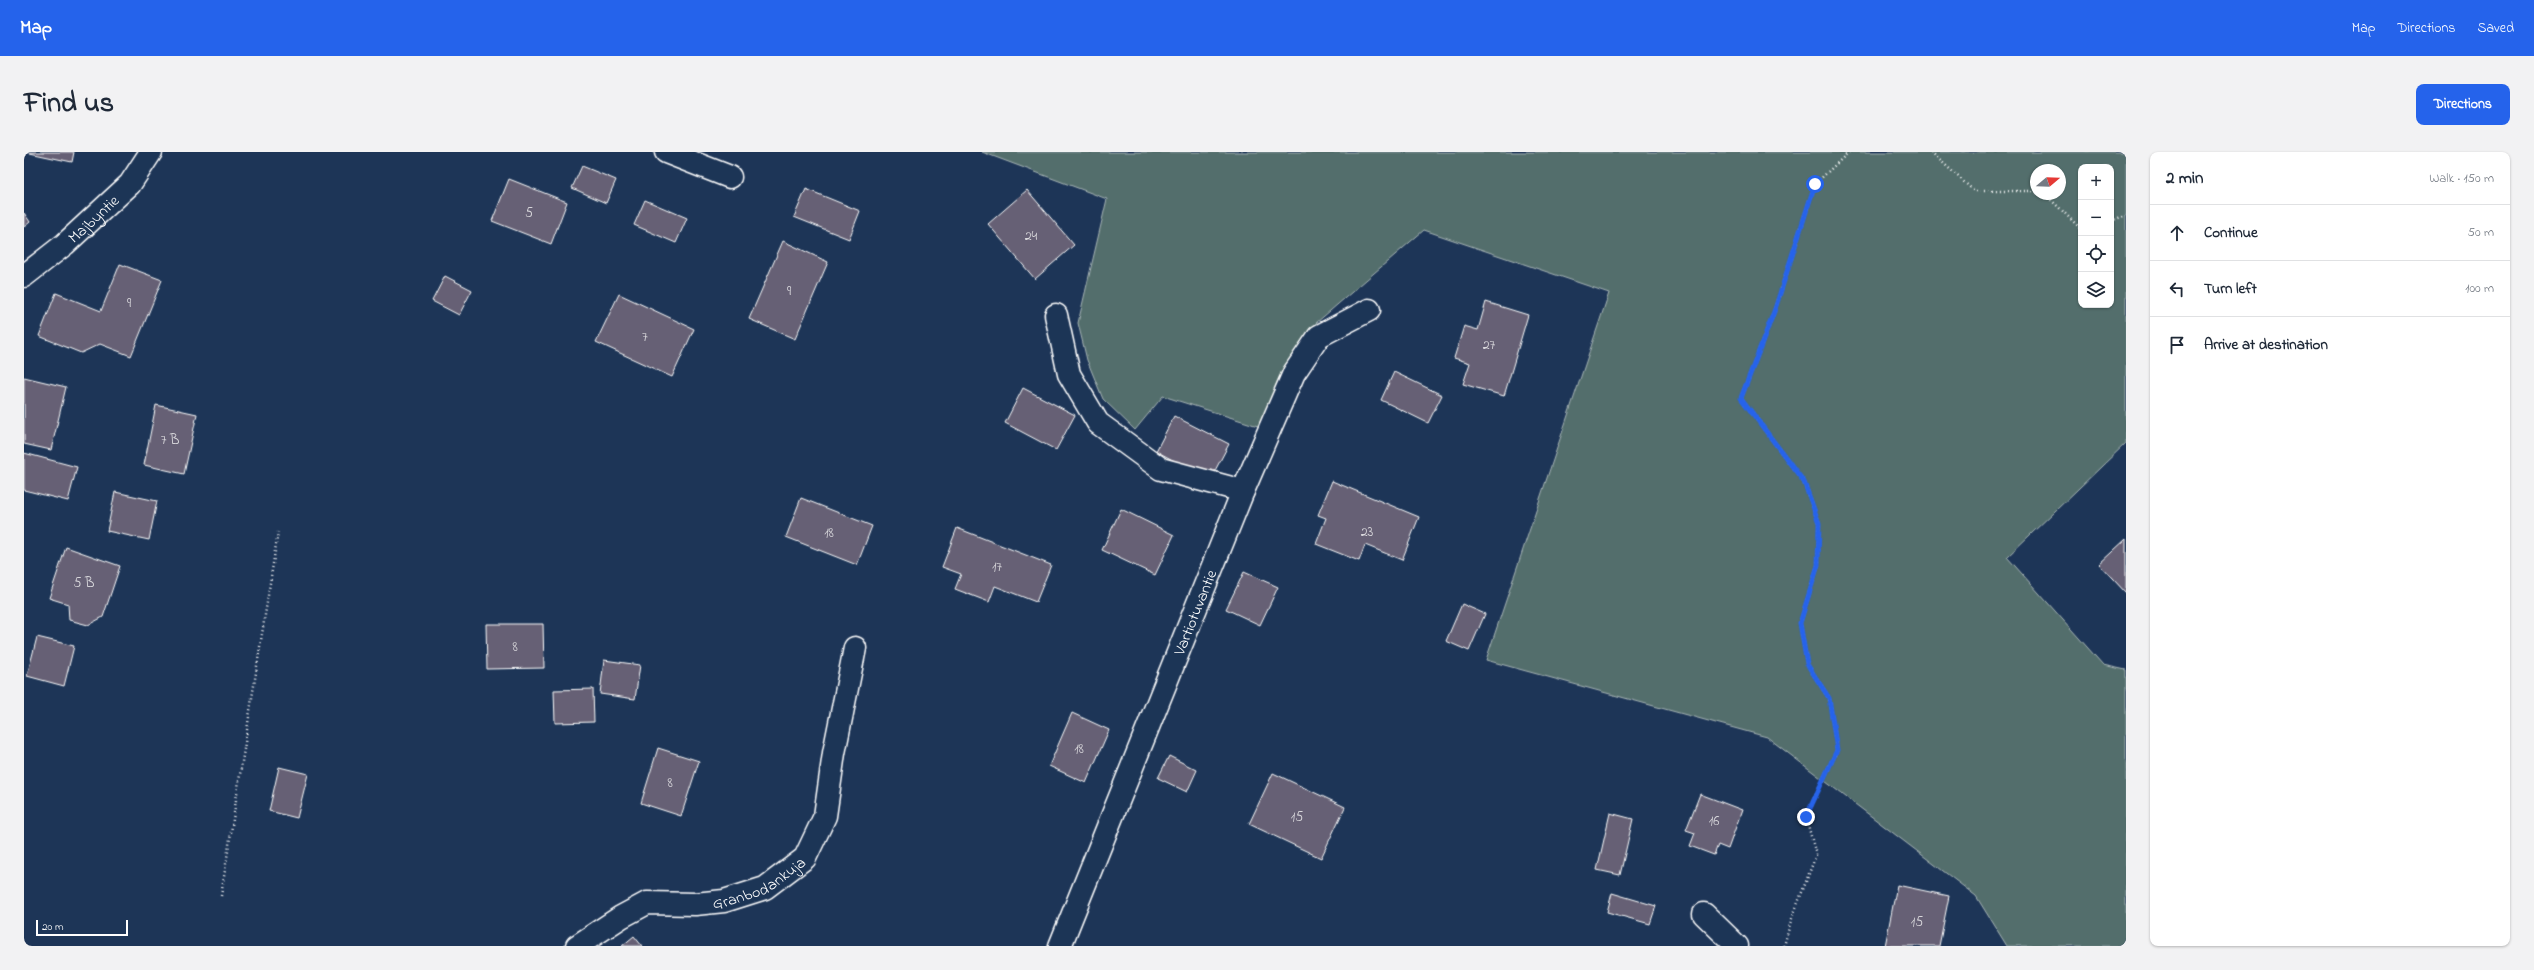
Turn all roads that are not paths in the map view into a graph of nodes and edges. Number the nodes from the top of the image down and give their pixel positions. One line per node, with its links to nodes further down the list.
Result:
1 (152, 152): 4 (street, Majbyntie)
2 (666, 152): 3 (street)
3 (730, 177)
4 (24, 276)
5 (1369, 310): 7 (street, Vartiotuvantie)
6 (1056, 315): 7 (street)
7 (1243, 491): 11 (street, Vartiotuvantie)
8 (855, 648): 10 (street, Granbodankuja)
9 (1704, 914): 12 (street)
10 (577, 946)
11 (1060, 946)
12 (1737, 946)

